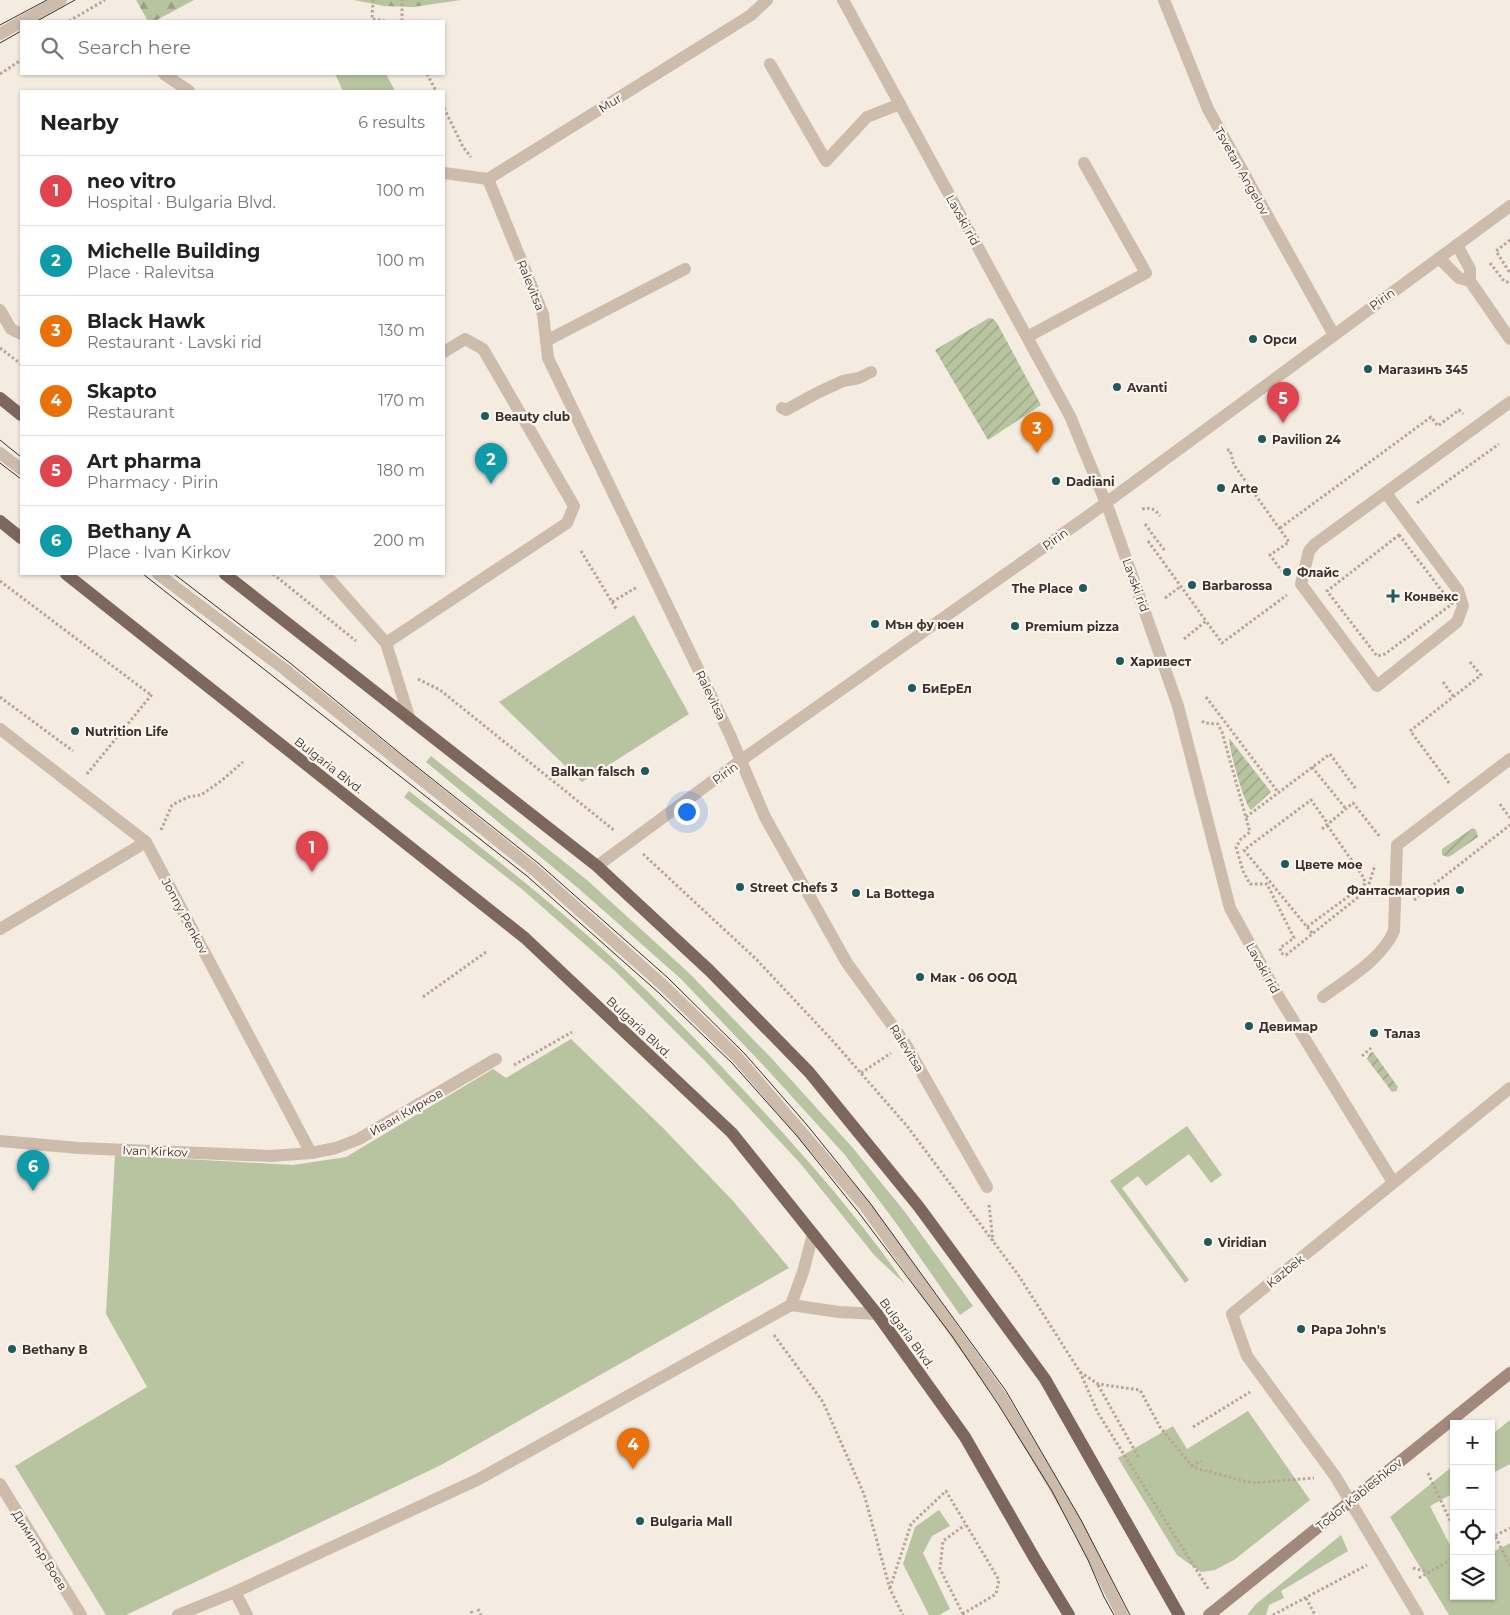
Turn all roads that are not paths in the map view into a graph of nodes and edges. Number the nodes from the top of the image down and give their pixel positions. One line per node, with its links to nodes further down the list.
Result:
1 (61, 0): 5 (street)
2 (767, 0): 14 (street, Mur)
3 (843, 0): 11 (street, Lavski rid)
4 (1164, 0): 22 (street, Tsvetan Angelov)
5 (26, 20)
6 (20, 23): 7 (street)
7 (0, 34)
8 (770, 64): 11 (street)
9 (165, 75): 10 (street)
10 (188, 90)
11 (900, 104): 23 (street, Lavski rid)
12 (1084, 163): 23 (street)
13 (445, 173): 14 (street)
14 (488, 179): 25 (street, Ralevitsa)
15 (1510, 206): 16 (street, Pirin)
16 (1457, 245): 17 (street, Pirin); 19 (street)
17 (1439, 258): 19 (street); 22 (street, Pirin)
18 (685, 269): 25 (street)
19 (1470, 281): 24 (street)
20 (0, 310): 21 (street)
21 (20, 333)
22 (1334, 335): 35 (street, Pirin)
23 (1027, 337): 35 (street, Lavski rid)
24 (1510, 339)
25 (546, 341): 46 (street, Ralevitsa)
26 (445, 351): 42 (street)
27 (871, 372): 30 (street)
28 (0, 398): 31 (main road)
29 (1510, 402): 34 (street)
30 (782, 408)
31 (20, 414)
32 (0, 453): 33 (street)
33 (20, 468)
34 (1386, 494): 34 (street)
35 (1106, 502): 46 (street, Pirin); 55 (street, Lavski rid)
36 (0, 521): 37 (main road)
37 (20, 537)
38 (67, 575): 57 (main road, Bulgaria Blvd.)
39 (159, 575): 69 (street)
40 (226, 575): 43 (main road)
41 (326, 575): 42 (street)
42 (386, 643): 43 (street)
43 (410, 720): 48 (main road)
44 (0, 729): 47 (street, Jonny Penkov)
45 (1510, 760): 50 (street)
46 (740, 762): 48 (street, Pirin); 56 (street, Ralevitsa)
47 (146, 842): 49 (street); 54 (street, Jonny Penkov)
48 (597, 866): 70 (main road)
49 (0, 929)
50 (1323, 997)
51 (496, 1059): 54 (street, Иван Кирков)
52 (1510, 1088): 55 (street, Kazbek)
53 (0, 1141): 54 (street, Ivan Kirkov)
54 (311, 1152)
55 (1394, 1182): 62 (street, Kazbek)
56 (987, 1186)
57 (813, 1234): 58 (street); 59 (main road, Bulgaria Blvd.)
58 (791, 1305): 59 (street); 63 (street)
59 (877, 1314): 68 (main road, Bulgaria Blvd.)
60 (1510, 1373): 62 (main road, Todor Kableshkov)
61 (0, 1484): 65 (street, Димитър Воев)
62 (1351, 1501): 64 (main road, Todor Kableshkov); 71 (street, Kazbek)
63 (235, 1592): 66 (street); 67 (street)
64 (1214, 1611)
65 (81, 1615)
66 (178, 1615)
67 (247, 1615)
68 (1069, 1615)
69 (1122, 1615)
70 (1179, 1615)
71 (1418, 1615)

